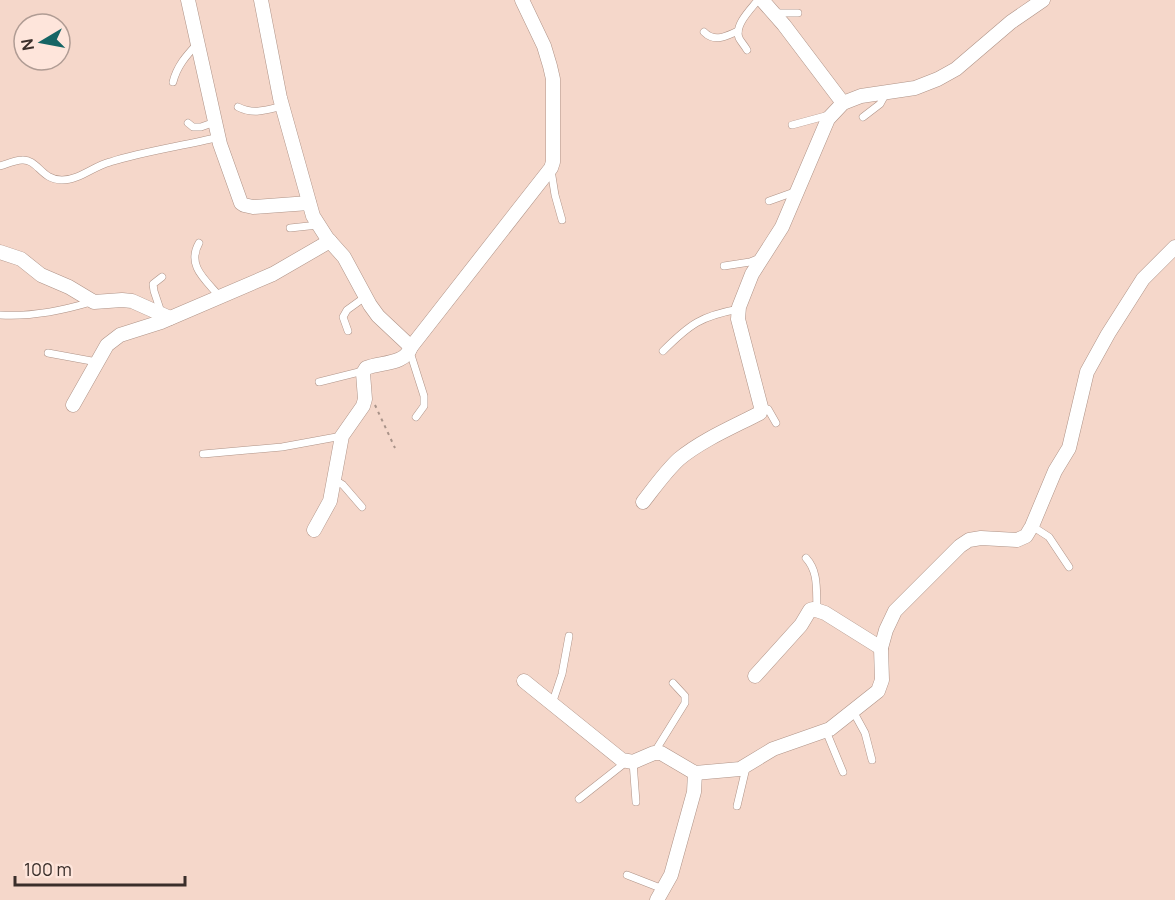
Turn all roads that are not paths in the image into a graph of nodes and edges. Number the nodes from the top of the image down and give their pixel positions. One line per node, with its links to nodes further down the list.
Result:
1 (188, 0): 10 (street)
2 (261, 0): 15 (street)
3 (522, 0): 24 (street)
4 (760, 0): 6 (street); 8 (lane)
5 (1042, 0): 13 (street)
6 (774, 13): 7 (lane); 14 (street)
7 (798, 13)
8 (738, 30): 9 (lane); 11 (lane)
9 (704, 32)
10 (198, 44): 12 (lane); 19 (street)
11 (747, 50)
12 (173, 82)
13 (886, 92): 14 (street); 18 (lane)
14 (843, 103): 17 (street)
15 (283, 106): 16 (lane); 27 (street)
16 (238, 107)
17 (832, 115): 21 (lane); 25 (street)
18 (863, 117)
19 (215, 122): 20 (lane); 22 (street)
20 (188, 123)
21 (792, 124)
22 (219, 137): 23 (lane); 27 (street)
23 (0, 166)
24 (551, 168): 28 (lane); 45 (street)
25 (798, 190): 26 (lane); 35 (street)
26 (769, 201)
27 (309, 203): 29 (street)
28 (562, 220)
29 (318, 225): 30 (lane); 31 (street)
30 (290, 228)
31 (330, 241): 38 (street); 39 (street)
32 (199, 243): 38 (lane)
33 (1175, 247): 60 (street)
34 (0, 252): 40 (street)
35 (762, 257): 36 (lane); 41 (street)
36 (724, 266)
37 (162, 277): 43 (lane)
38 (220, 297): 43 (street)
39 (366, 297): 44 (lane); 45 (street)
40 (94, 302): 42 (lane); 43 (street)
41 (739, 309): 46 (lane); 52 (street)
42 (0, 315)
43 (166, 316): 48 (street)
44 (348, 331)
45 (411, 350): 49 (street); 53 (lane)
46 (663, 351)
47 (48, 352): 48 (lane)
48 (97, 362): 51 (street)
49 (365, 370): 50 (lane); 55 (street)
50 (319, 382)
51 (73, 405)
52 (761, 407): 54 (lane); 58 (street)
53 (416, 417)
54 (776, 423)
55 (342, 436): 56 (lane); 57 (street)
56 (203, 454)
57 (335, 480): 59 (lane); 61 (street)
58 (643, 502)
59 (362, 507)
60 (1032, 526): 63 (lane); 66 (street)
61 (314, 530)
62 (806, 558): 64 (lane)
63 (1069, 567)
64 (816, 609): 66 (street); 67 (street)
65 (569, 636): 70 (lane)
66 (881, 648): 71 (street)
67 (755, 676)
68 (524, 681): 70 (street)
69 (673, 683): 73 (lane)
70 (552, 704): 75 (street)
71 (853, 711): 72 (street); 74 (lane)
72 (826, 731): 76 (street); 77 (lane)
73 (654, 753): 75 (street); 78 (street)
74 (872, 760)
75 (630, 762): 79 (lane); 80 (lane)
76 (747, 765): 78 (street); 81 (lane)
77 (843, 772)
78 (695, 773): 83 (street)
79 (579, 800)
80 (636, 802)
81 (737, 806)
82 (627, 875): 83 (lane)
83 (660, 895)

